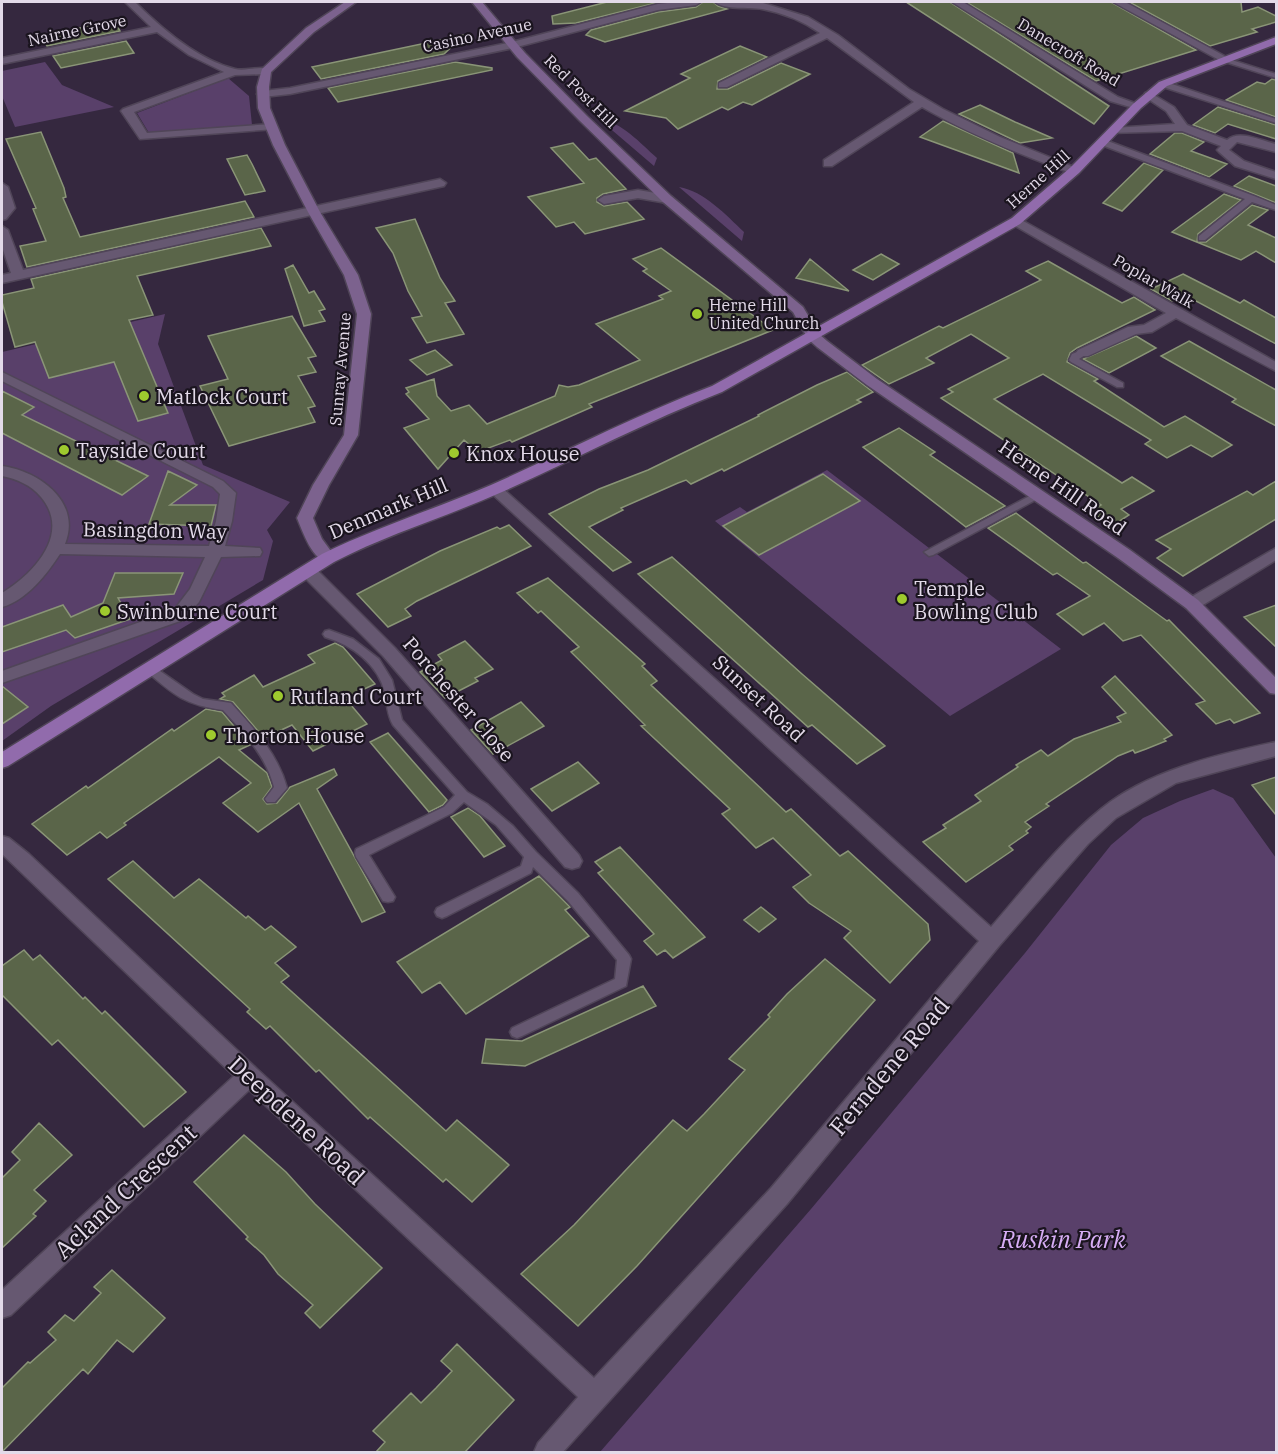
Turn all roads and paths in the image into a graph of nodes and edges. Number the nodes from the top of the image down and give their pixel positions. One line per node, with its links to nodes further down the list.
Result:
1 (130, 2): 10 (street, Nairne Grove)
2 (351, 2): 16 (street)
3 (477, 2): 13 (street, Red Post Hill)
4 (696, 2): 13 (street, Casino Avenue)
5 (720, 2): 6 (street)
6 (731, 2): 9 (street)
7 (957, 2): 24 (street, Danecroft Road)
8 (1118, 2): 14 (street)
9 (783, 6): 11 (street)
10 (158, 29): 15 (street, Nairne Grove); 17 (street, Nairne Grove)
11 (827, 34): 20 (street); 23 (street)
12 (1276, 40): 14 (main road, Herne Hill)
13 (513, 45): 21 (street, Casino Avenue); 37 (street, Red Post Hill)
14 (1225, 59): 18 (lane); 19 (main road, Herne Hill)
15 (2, 61)
16 (266, 71): 17 (street, Nairne Grove); 21 (street, Sunray Avenue)
17 (234, 72): 26 (street)
18 (1276, 76)
19 (1163, 84): 22 (main road, Herne Hill); 25 (lane)
20 (723, 85)
21 (263, 94): 26 (street, Sunray Avenue)
22 (1149, 95): 24 (main road, Herne Hill); 27 (street)
23 (921, 102): 32 (street); 33 (street)
24 (1137, 106): 28 (main road, Herne Hill)
25 (1276, 122)
26 (272, 127): 41 (street, Sunray Avenue)
27 (1183, 127): 28 (street); 30 (street)
28 (1113, 130): 29 (main road, Herne Hill)
29 (1102, 142): 33 (main road, Herne Hill); 38 (lane)
30 (1227, 144): 31 (street); 34 (street)
31 (1276, 148)
32 (828, 163)
33 (1074, 170): 43 (main road, Herne Hill)
34 (1276, 176)
35 (440, 183): 41 (street)
36 (2, 188): 42 (street)
37 (668, 198): 39 (street); 49 (street, Red Post Hill)
38 (1251, 198): 40 (lane); 45 (lane)
39 (604, 200)
40 (1276, 208)
41 (314, 212): 46 (street); 62 (street, Sunray Avenue)
42 (2, 216)
43 (1016, 221): 48 (street, Poplar Walk); 49 (main road, Herne Hill)
44 (2, 230): 46 (street)
45 (1202, 238)
46 (18, 275): 47 (street)
47 (2, 279)
48 (1176, 313): 50 (street); 51 (street, Poplar Walk)
49 (813, 336): 55 (main road, Denmark Hill); 56 (street, Herne Hill Road)
50 (1083, 353): 53 (lane)
51 (1276, 367)
52 (2, 376): 58 (street)
53 (1120, 385)
54 (2, 471): 57 (street, Basingdon Way)
55 (495, 489): 62 (main road, Denmark Hill); 79 (street, Sunset Road)
56 (1036, 495): 60 (lane); 65 (street, Herne Hill Road)
57 (56, 549): 58 (street, Basingdon Way); 64 (street, Basingdon Way)
58 (216, 552): 59 (street, Basingdon Way); 68 (street)
59 (254, 552)
60 (929, 552)
61 (1276, 553): 65 (street)
62 (328, 558): 63 (main road, Denmark Hill)
63 (308, 571): 67 (main road, Denmark Hill); 76 (street, Porchester Close)
64 (2, 601)
65 (1192, 604): 69 (street, Herne Hill Road)
66 (329, 634): 72 (lane)
67 (150, 668): 71 (main road, Denmark Hill); 73 (lane)
68 (2, 677)
69 (1276, 688)
70 (1276, 749): 79 (street, Ferndene Road)
71 (2, 761)
72 (464, 795): 75 (lane); 77 (lane)
73 (271, 799)
74 (2, 843): 81 (street, Deepdene Road)
75 (531, 856): 78 (lane); 80 (lane)
76 (572, 861)
77 (388, 897)
78 (442, 912)
79 (992, 940): 83 (street, Ferndene Road)
80 (518, 1032)
81 (249, 1076): 82 (street, Acland Crescent); 83 (street, Deepdene Road)
82 (2, 1306)
83 (595, 1396): 84 (street, Ferndene Road)
84 (547, 1452)

